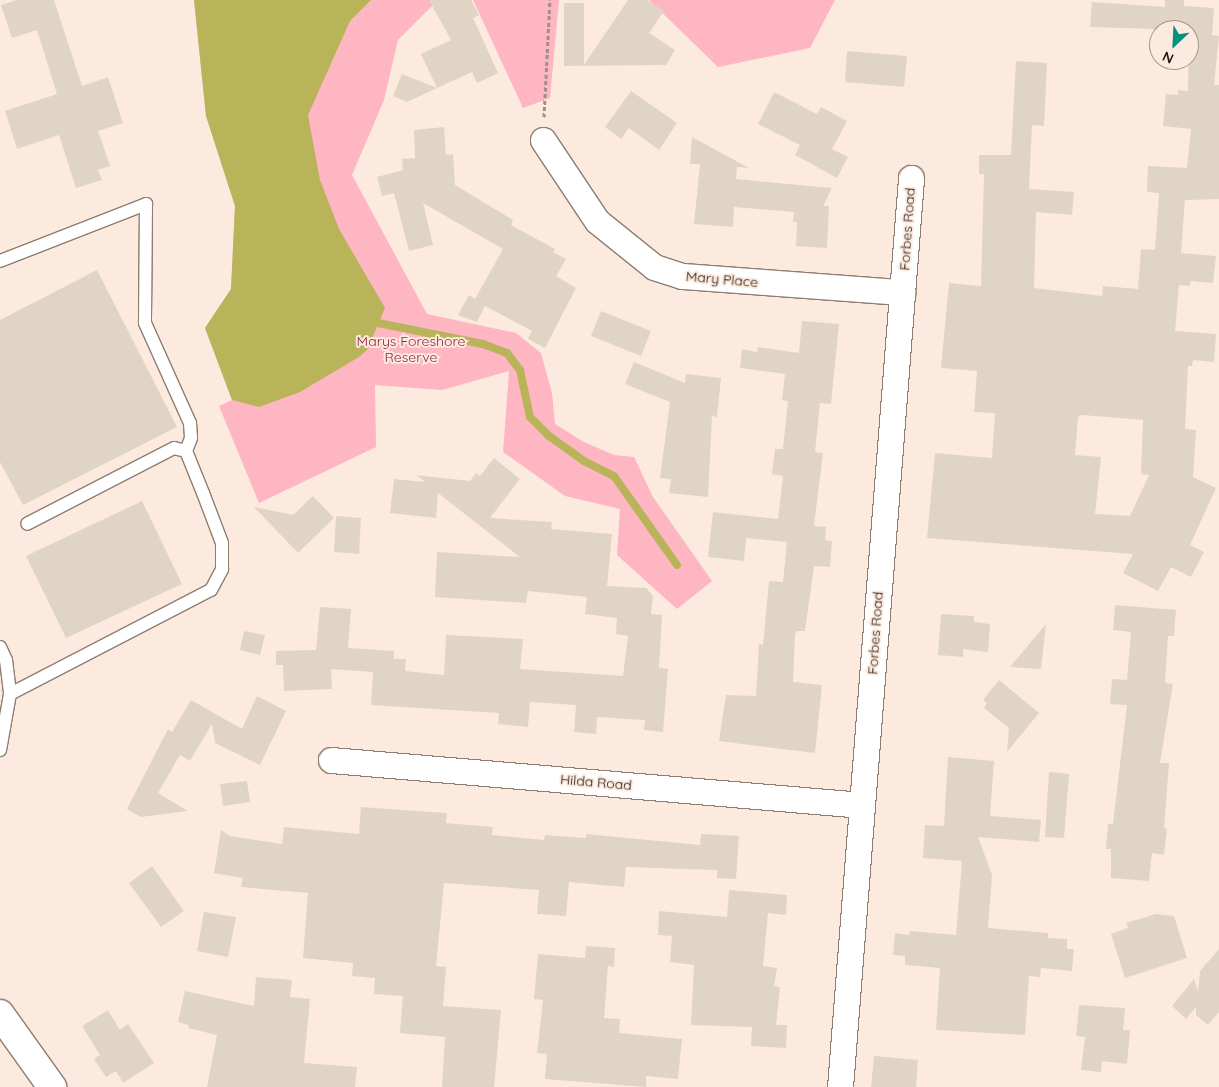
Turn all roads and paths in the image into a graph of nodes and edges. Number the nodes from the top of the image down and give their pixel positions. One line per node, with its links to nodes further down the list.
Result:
1 (550, 0): 2 (path)
2 (542, 140): 5 (street, Mary Place)
3 (911, 178): 5 (street, Forbes Road)
4 (0, 261): 6 (lane)
5 (902, 292): 12 (street, Forbes Road)
6 (186, 451): 7 (lane); 9 (lane)
7 (27, 524)
8 (0, 648): 9 (lane)
9 (10, 694): 10 (lane)
10 (0, 750)
11 (331, 760): 12 (street, Hilda Road)
12 (862, 805): 15 (street, Forbes Road)
13 (0, 1014): 14 (main road)
14 (52, 1087)
15 (840, 1087)

